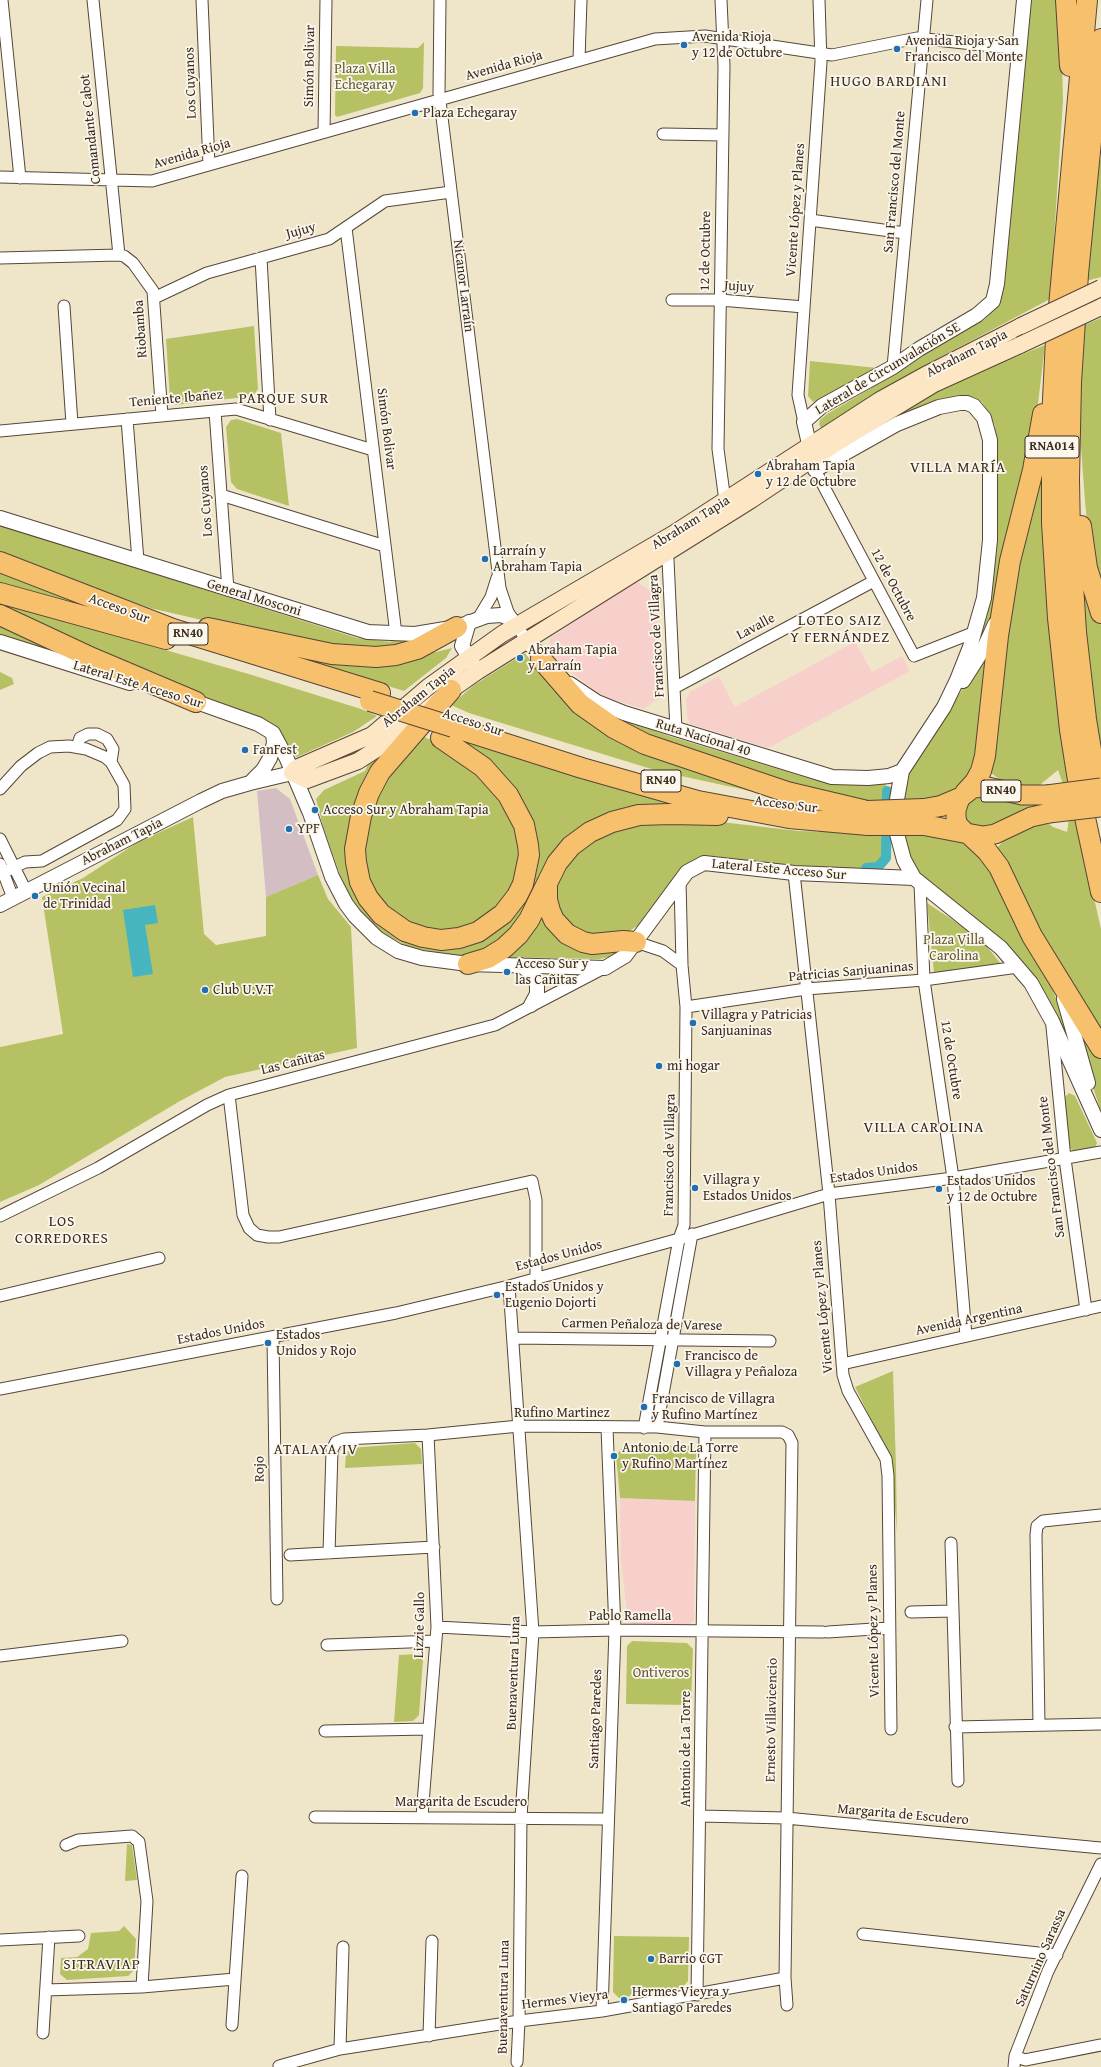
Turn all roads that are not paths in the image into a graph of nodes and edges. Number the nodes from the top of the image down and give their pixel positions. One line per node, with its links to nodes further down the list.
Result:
1 (2, 0): 27 (street)
2 (93, 0): 28 (street, Comandante Cabot)
3 (202, 0): 25 (street, Los Cuyanos)
4 (326, 0): 21 (street, Simón Bolivar)
5 (440, 0): 19 (street, Nicanor Larraín)
6 (581, 0): 18 (street)
7 (721, 0): 14 (street, 12 de Octubre)
8 (819, 0): 17 (street, Vicente López y Planes)
9 (927, 0): 13 (street, San Francisco del Monte)
10 (1024, 0): 16 (street, Lateral de Circunvalación SE)
11 (1066, 0): 24 (highway)
12 (1087, 0): 24 (highway, RNA014)
13 (923, 38): 16 (street, Avenida Rioja); 17 (street, Avenida Rioja); 32 (street, San Francisco del Monte)
14 (723, 39): 17 (street, Avenida Rioja); 18 (street, Avenida Rioja); 23 (street, 12 de Octubre)
15 (1101, 39): 33 (highway, RNA014)
16 (1020, 49): 45 (street, Lateral de Circunvalación SE)
17 (821, 53): 30 (street, Vicente López y Planes)
18 (579, 60): 19 (street, Avenida Rioja)
19 (440, 100): 21 (street, Avenida Rioja); 29 (street, Nicanor Larraín)
20 (1101, 120): 33 (highway)
21 (324, 132): 25 (street, Avenida Rioja)
22 (663, 134): 23 (street)
23 (723, 135): 40 (street, 12 de Octubre)
24 (1072, 154): 44 (highway, RNA014)
25 (209, 165): 28 (street, Avenida Rioja)
26 (0, 177): 27 (street, Avenida Rioja)
27 (20, 178): 28 (street, Avenida Rioja)
28 (111, 180): 34 (street, Comandante Cabot)
29 (451, 192): 31 (street, Jujuy); 63 (street, Nicanor Larraín)
30 (810, 220): 32 (street); 42 (street, Vicente López y Planes)
31 (346, 228): 36 (street, Jujuy); 54 (street, Simón Bolivar)
32 (906, 233): 45 (street, San Francisco del Monte)
33 (1081, 242): 46 (highway, RNA014)
34 (119, 255): 35 (street); 38 (street, Riobamba)
35 (0, 258)
36 (260, 258): 38 (street, Jujuy); 50 (street)
37 (1101, 288): 55 (main road, Abraham Tapia, bridge)
38 (154, 298): 48 (street, Riobamba)
39 (672, 300): 40 (street, Jujuy)
40 (720, 300): 42 (street, Jujuy); 57 (street, 12 de Octubre)
41 (64, 306): 52 (street)
42 (804, 307): 51 (street, Vicente López y Planes)
43 (1101, 307): 55 (main road, Abraham Tapia, bridge)
44 (1056, 339): 67 (highway); 114 (highway, RNA014)
45 (893, 367): 51 (street, Lateral de Circunvalación SE)
46 (1071, 382): 69 (highway); 101 (highway, RNA014)
47 (215, 411): 48 (street, Teniente Ibañez); 50 (street, Teniente Ibañez); 56 (street, Los Cuyanos)
48 (162, 416): 49 (street, Teniente Ibañez)
49 (127, 419): 52 (street, Teniente Ibañez); 62 (street)
50 (270, 420): 54 (street, Teniente Ibañez)
51 (804, 422): 55 (street, Lateral de Circunvalación SE)
52 (72, 424): 53 (street, Teniente Ibañez)
53 (0, 431)
54 (373, 450): 59 (street, Simón Bolivar)
55 (812, 458): 57 (main road, Abraham Tapia); 60 (main road, Abraham Tapia); 64 (street, 12 de Octubre); 73 (street)
56 (221, 495): 59 (street); 65 (street, Los Cuyanos)
57 (725, 501): 60 (main road, Abraham Tapia)
58 (0, 518): 62 (street, General Mosconi)
59 (385, 546): 74 (street, Simón Bolivar)
60 (662, 548): 72 (main road, Abraham Tapia); 75 (main road, Abraham Tapia); 80 (street, Francisco de Villagra)
61 (0, 562): 68 (highway, Acceso Sur / RN40)
62 (138, 562): 65 (street, General Mosconi)
63 (498, 572): 71 (street, Nicanor Larraín); 72 (street, Nicanor Larraín)
64 (874, 581): 73 (street, 12 de Octubre); 80 (street, Lavalle)
65 (228, 590): 74 (street, General Mosconi)
66 (0, 593): 82 (highway, Acceso Sur / RN40)
67 (1003, 603): 84 (street); 97 (highway)
68 (113, 607): 71 (highway); 82 (highway, Acceso Sur / RN40)
69 (1101, 613)
70 (0, 615): 83 (highway)
71 (468, 622): 72 (street, General Mosconi); 74 (street, General Mosconi); 77 (street, Nicanor Larraín)
72 (514, 623): 75 (street, Nicanor Larraín); 77 (main road, Abraham Tapia)
73 (975, 632): 84 (street)
74 (396, 634)
75 (527, 641): 78 (street, Ruta Nacional 40); 79 (main road, Abraham Tapia)
76 (0, 642): 83 (street, Lateral Este Acceso Sur)
77 (469, 658): 79 (street, Nicanor Larraín); 88 (main road, Abraham Tapia)
78 (541, 658): 86 (street, Ruta Nacional 40); 103 (highway)
79 (478, 671): 81 (main road, Abraham Tapia)
80 (674, 688): 86 (street, Francisco de Villagra)
81 (451, 690): 85 (highway); 93 (main road, Abraham Tapia)
82 (377, 700): 85 (highway, Acceso Sur / RN40); 85 (highway, bridge)
83 (196, 702): 87 (street, Lateral Este Acceso Sur)
84 (944, 707): 91 (street)
85 (452, 728): 103 (highway, Acceso Sur / RN40); 104 (highway, Acceso Sur / RN40)
86 (676, 730): 91 (street, Ruta Nacional 40)
87 (273, 733): 92 (street, Lateral Este Acceso Sur); 94 (street)
88 (372, 735): 92 (main road, Abraham Tapia); 93 (main road)
89 (77, 747): 90 (street); 90 (street); 96 (street)
90 (112, 762): 107 (street)
91 (902, 771): 112 (street)
92 (292, 773): 93 (main road); 94 (street, Abraham Tapia); 98 (street, Lateral Este Acceso Sur)
93 (307, 780): 98 (street)
94 (250, 783): 113 (street, Abraham Tapia)
95 (1101, 788): 99 (highway, Acceso Sur / RN40, bridge)
96 (0, 789)
97 (963, 795): 99 (highway, Acceso Sur / RN40); 102 (highway, Acceso Sur / RN40); 105 (highway, RN40)
98 (303, 798): 119 (street, Lateral Este Acceso Sur)
99 (1048, 804): 100 (highway, Acceso Sur / RN40, bridge); 105 (highway, Acceso Sur / RN40)
100 (1101, 807)
101 (1101, 811)
102 (924, 817): 103 (highway, Acceso Sur / RN40, bridge); 105 (highway, Acceso Sur / RN40)
103 (868, 818): 104 (highway, Acceso Sur / RN40)
104 (807, 821): 110 (highway)
105 (968, 834): 118 (highway)
106 (0, 839): 107 (street)
107 (14, 867): 108 (street); 113 (street)
108 (1, 870): 115 (street)
109 (794, 873): 111 (street, Lateral Este Acceso Sur); 112 (street, Lateral Este Acceso Sur); 125 (street, Vicente López y Planes)
110 (548, 879): 117 (highway); 119 (highway)
111 (680, 881): 117 (street, Lateral Este Acceso Sur); 121 (street, Francisco de Villagra)
112 (917, 881): 122 (street); 124 (street, 12 de Octubre)
113 (26, 891): 115 (street, Abraham Tapia)
114 (1101, 892)
115 (13, 898): 116 (street, Abraham Tapia)
116 (0, 905)
117 (636, 942): 121 (street); 123 (street, Lateral Este Acceso Sur)
118 (1040, 948): 129 (highway); 131 (street)
119 (468, 964): 120 (street, Lateral Este Acceso Sur)
120 (521, 965): 123 (street, Lateral Este Acceso Sur); 126 (street)
121 (682, 965): 127 (street, Francisco de Villagra)
122 (1018, 967): 124 (street, Patricias Sanjuaninas); 128 (street)
123 (606, 968): 126 (street, Las Cañitas)
124 (924, 980): 125 (street, Patricias Sanjuaninas); 134 (street, 12 de Octubre)
125 (806, 989): 127 (street, Patricias Sanjuaninas); 135 (street, Vicente López y Planes)
126 (531, 1005): 130 (street, Las Cañitas)
127 (686, 1007): 137 (street, Francisco de Villagra)
128 (1052, 1021): 131 (street); 133 (street, San Francisco del Monte)
129 (1101, 1048)
130 (228, 1095): 136 (street, Las Cañitas); 141 (street)
131 (1099, 1125)
132 (1101, 1152): 133 (street, Estados Unidos)
133 (1065, 1159): 134 (street, Estados Unidos); 145 (street, San Francisco del Monte)
134 (954, 1178): 135 (street, Estados Unidos); 146 (street, 12 de Octubre)
135 (829, 1194): 138 (street, Estados Unidos); 152 (street, Vicente López y Planes)
136 (0, 1216)
137 (684, 1225): 138 (street, Francisco de Villagra); 139 (street, Francisco de Villagra)
138 (692, 1234): 139 (street, Estados Unidos); 151 (street)
139 (679, 1239): 141 (street, Estados Unidos); 149 (street, Francisco de Villagra)
140 (159, 1258): 143 (street)
141 (536, 1277): 142 (street, Estados Unidos)
142 (509, 1286): 147 (street, Estados Unidos); 148 (street, Buenaventura Luna)
143 (0, 1296)
144 (1101, 1306): 145 (street, Avenida Argentina)
145 (1086, 1310): 146 (street, Avenida Argentina)
146 (966, 1336): 152 (street, Avenida Argentina)
147 (273, 1338): 153 (street, Estados Unidos); 166 (street, Rojo)
148 (513, 1338): 149 (street, Carmen Peñaloza de Varese); 154 (street, Buenaventura Luna)
149 (661, 1340): 151 (street, Carmen Peñaloza de Varese); 157 (street, Francisco de Villagra)
150 (770, 1340): 151 (street, Carmen Peñaloza de Varese)
151 (672, 1341): 155 (street)
152 (842, 1364): 170 (street, Vicente López y Planes)
153 (0, 1389)
154 (519, 1426): 156 (street, Rufino Martinez); 159 (street, Rufino Martinez); 172 (street, Buenaventura Luna)
155 (656, 1427): 157 (street, Rufino Martinez); 158 (street, Rufino Martinez)
156 (607, 1428): 157 (street, Rufino Martinez); 171 (street, Santiago Paredes)
157 (644, 1428)
158 (705, 1432): 160 (street, Rufino Martinez); 173 (street, Antonio de La Torre)
159 (428, 1435): 163 (street, Lizzie Gallo); 164 (street, Rufino Martinez)
160 (788, 1435): 174 (street, Ernesto Villavicencio)
161 (1101, 1515): 180 (street)
162 (951, 1543): 167 (street)
163 (434, 1547): 164 (street); 169 (street, Lizzie Gallo)
164 (329, 1553): 165 (street)
165 (290, 1555)
166 (277, 1599)
167 (953, 1610): 168 (street); 181 (street)
168 (911, 1612)
169 (437, 1627): 172 (street, Pablo Ramella); 176 (street, Lizzie Gallo)
170 (889, 1628): 174 (street, Pablo Ramella); 183 (street, Vicente López y Planes)
171 (615, 1630): 172 (street, Pablo Ramella); 173 (street, Pablo Ramella); 191 (street, Santiago Paredes)
172 (533, 1632): 189 (street, Buenaventura Luna)
173 (702, 1632): 174 (street, Pablo Ramella); 187 (street, Antonio de La Torre)
174 (788, 1633): 190 (street, Ernesto Villavicencio)
175 (122, 1641): 178 (street)
176 (436, 1641): 177 (street); 182 (street, Lizzie Gallo)
177 (327, 1645)
178 (0, 1656)
179 (1101, 1724): 180 (street)
180 (1039, 1725): 181 (street)
181 (955, 1727): 185 (street)
182 (428, 1729): 184 (street); 186 (street, Lizzie Gallo)
183 (891, 1729)
184 (325, 1731)
185 (958, 1781)
186 (422, 1816): 188 (street, Margarita de Escudero); 189 (street, Margarita de Escudero)
187 (701, 1816): 190 (street, Margarita de Escudero); 207 (street, Antonio de La Torre)
188 (315, 1817)
189 (521, 1817): 191 (street, Margarita de Escudero); 210 (street, Buenaventura Luna)
190 (786, 1818): 193 (street, Margarita de Escudero); 203 (street, Ernesto Villavicencio)
191 (607, 1819): 209 (street, Santiago Paredes)
192 (66, 1845): 205 (street)
193 (1101, 1848)
194 (1101, 1864): 202 (street, Saturnino Sarassa)
195 (242, 1876): 204 (street)
196 (863, 1934): 202 (street)
197 (79, 1936): 198 (street)
198 (49, 1937): 199 (street); 206 (street)
199 (0, 1940)
200 (432, 1941): 213 (street)
201 (343, 1947): 215 (street)
202 (1057, 1955): 217 (street, Saturnino Sarassa)
203 (785, 1978): 207 (street, Hermes Vieyra); 208 (street, Ernesto Villavicencio)
204 (235, 1979): 205 (street); 211 (street)
205 (142, 1987): 206 (street)
206 (46, 1990): 212 (street)
207 (697, 1995): 209 (street, Hermes Vieyra)
208 (787, 2005)
209 (602, 2011): 210 (street, Hermes Vieyra)
210 (520, 2021): 213 (street, Hermes Vieyra); 216 (street, Buenaventura Luna)
211 (232, 2025)
212 (43, 2032)
213 (429, 2036): 215 (street, Hermes Vieyra)
214 (1101, 2045): 217 (street)
215 (340, 2049): 218 (street, Hermes Vieyra)
216 (517, 2062)
217 (1015, 2062)
218 (279, 2066)

